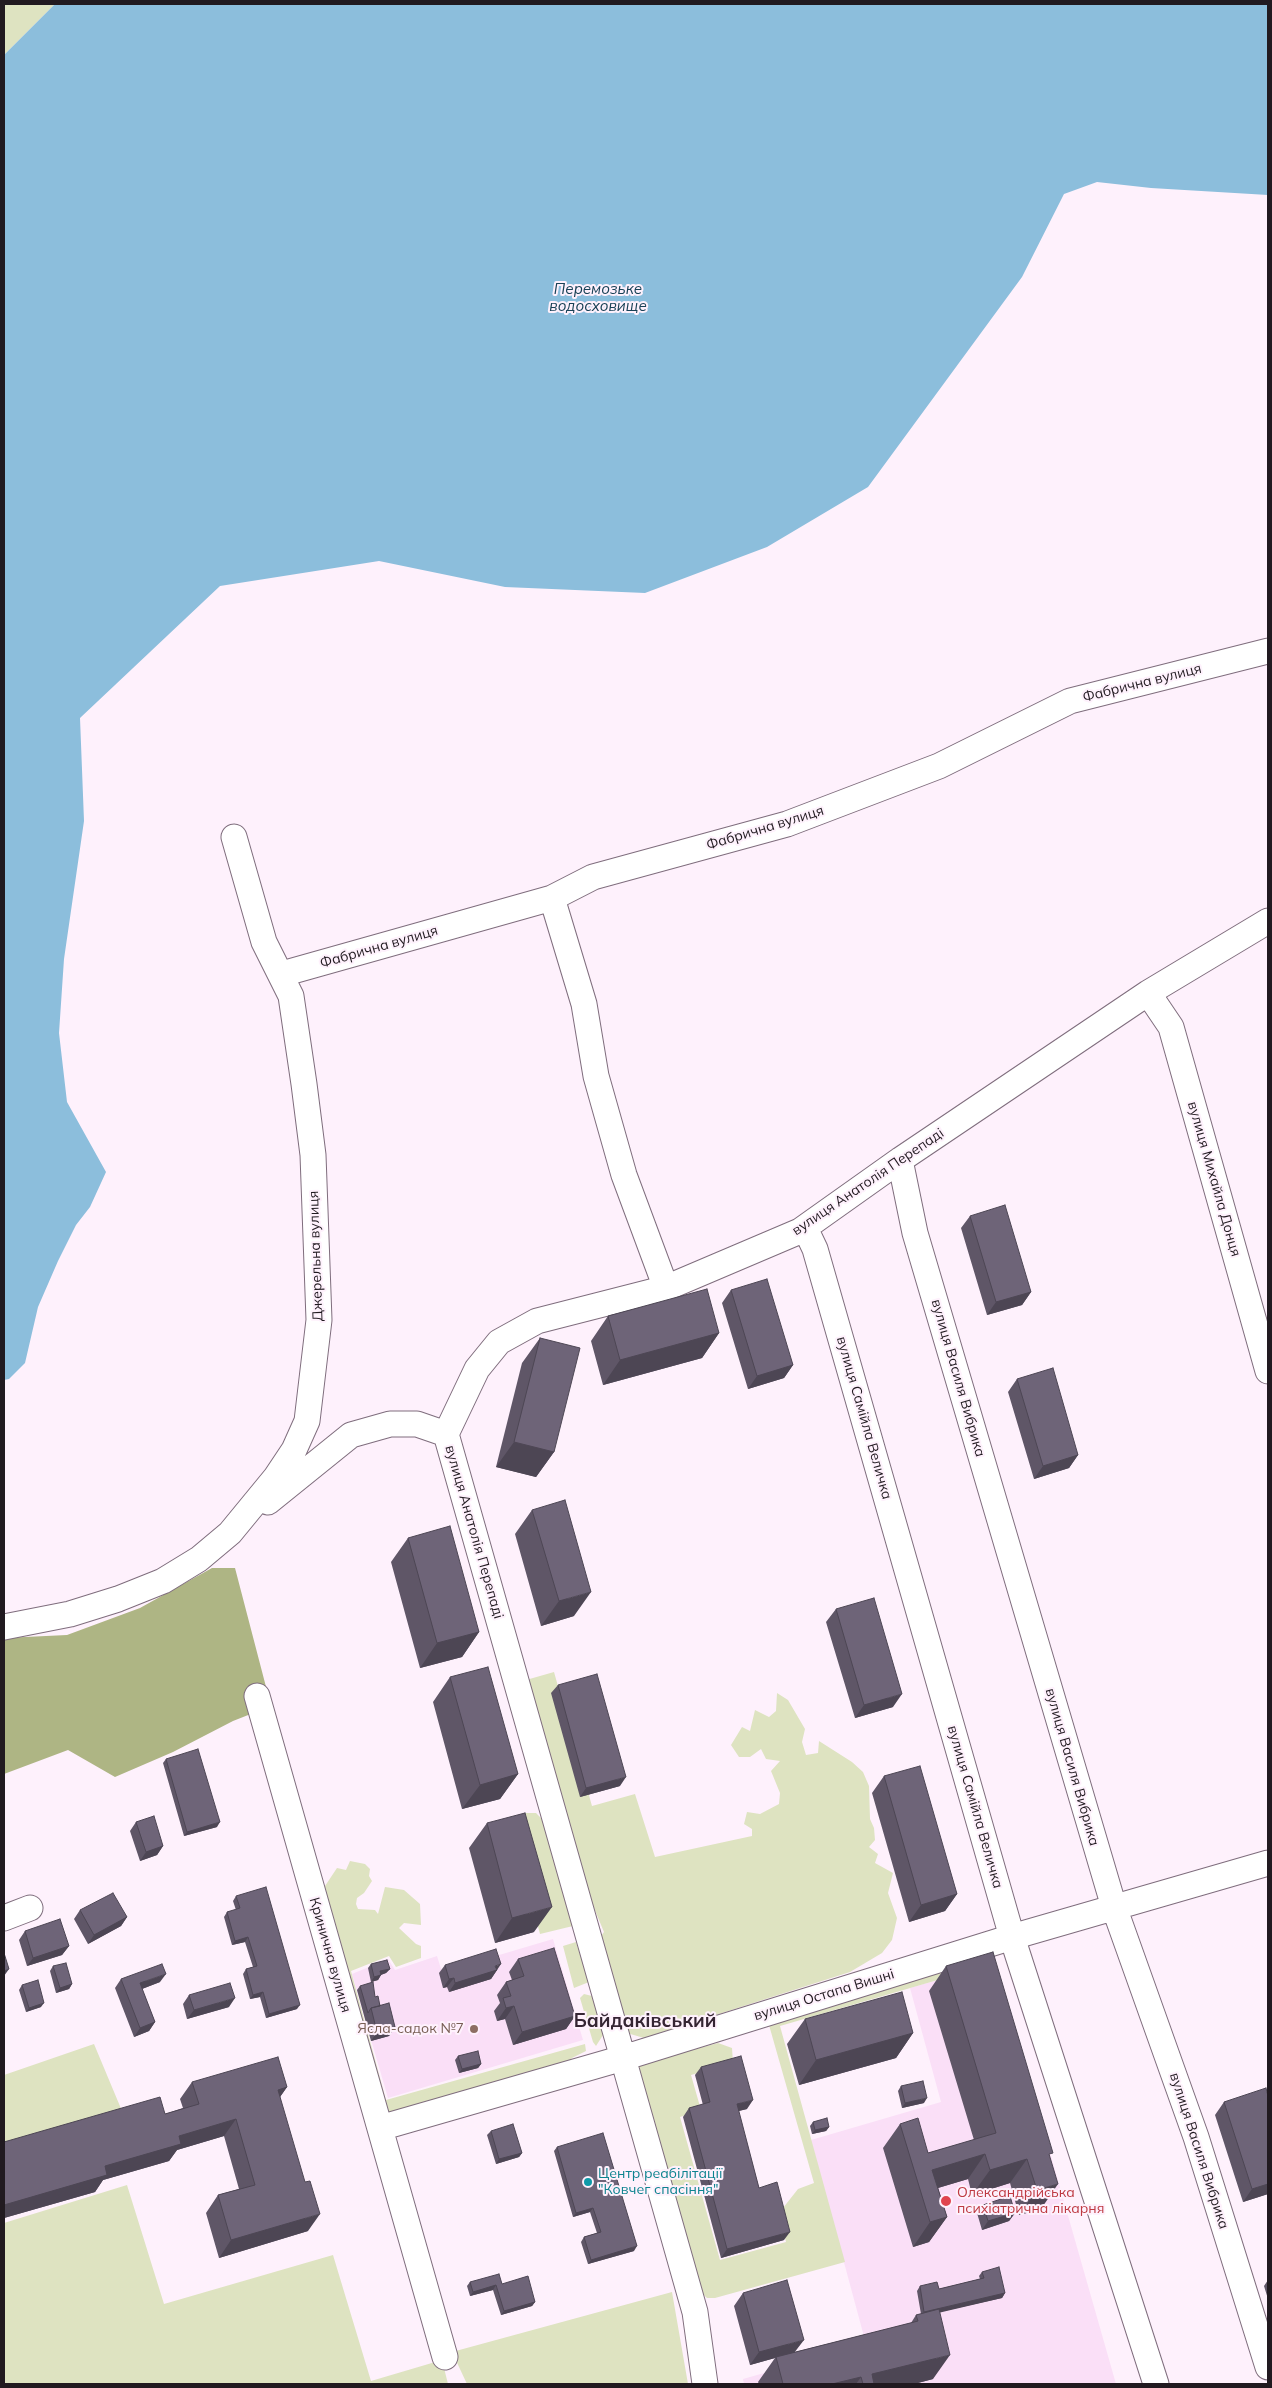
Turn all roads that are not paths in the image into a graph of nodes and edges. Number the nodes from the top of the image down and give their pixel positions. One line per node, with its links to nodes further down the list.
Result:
1 (1268, 651): 3 (street, Фабрична вулиця)
2 (234, 837): 5 (street, Джерельна вулиця)
3 (552, 898): 5 (street, Фабрична вулиця); 9 (street)
4 (1268, 921): 6 (street, вулиця Анатолія Перепаді)
5 (282, 974): 12 (street, Джерельна вулиця)
6 (1148, 993): 7 (street, вулиця Анатолія Перепаді); 10 (street, вулиця Михайла Донця)
7 (900, 1160): 8 (street, вулиця Анатолія Перепаді); 16 (street, вулиця Василя Вибрика)
8 (805, 1228): 9 (street, вулиця Анатолія Перепаді); 19 (street, вулиця Самійла Величка)
9 (666, 1288): 11 (street, вулиця Анатолія Перепаді)
10 (1268, 1372)
11 (446, 1434): 12 (street); 20 (street, вулиця Анатолія Перепаді)
12 (230, 1533): 13 (street, Джерельна вулиця)
13 (4, 1628)
14 (257, 1696): 21 (street, Кринична вулиця)
15 (1268, 1863): 16 (street, вулиця Остапа Вишні)
16 (1114, 1907): 19 (street, вулиця Остапа Вишні); 23 (street, вулиця Василя Вибрика)
17 (30, 1908): 18 (street)
18 (4, 1918)
19 (1012, 1937): 20 (street, вулиця Остапа Вишні); 25 (street, вулиця Самійла Величка)
20 (623, 2058): 21 (street, вулиця Остапа Вишні); 24 (street, вулиця Анатолія Перепаді)
21 (380, 2128): 22 (street, Кринична вулиця)
22 (445, 2358)
23 (1268, 2366)
24 (705, 2384)
25 (1156, 2384)

